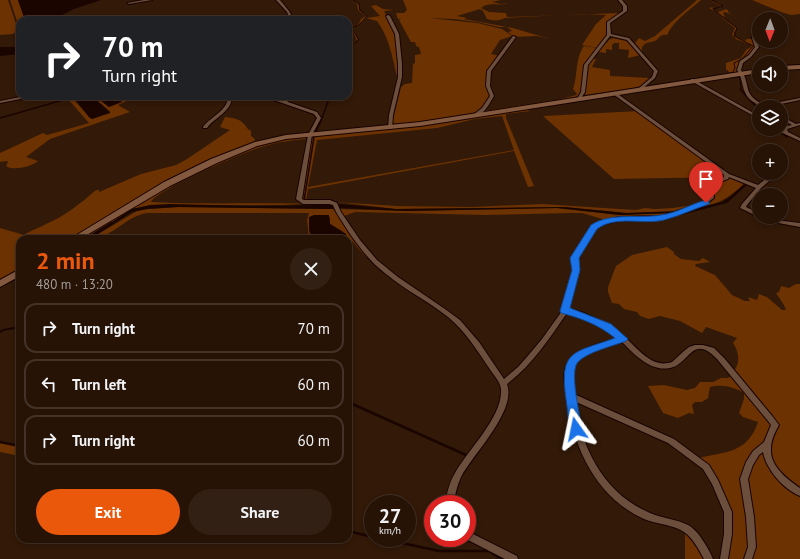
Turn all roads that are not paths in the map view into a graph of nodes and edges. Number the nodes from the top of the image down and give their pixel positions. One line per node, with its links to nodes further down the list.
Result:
1 (150, 0): 4 (street)
2 (278, 0): 5 (street)
3 (622, 0): 7 (street)
4 (129, 4)
5 (290, 16)
6 (388, 16): 31 (street)
7 (609, 35): 15 (street); 18 (street)
8 (514, 37): 27 (street)
9 (756, 48): 13 (street)
10 (800, 66): 11 (street)
11 (788, 67)
12 (752, 72): 13 (street)
13 (742, 73): 14 (street); 22 (street)
14 (692, 80): 15 (street); 26 (street)
15 (640, 89): 16 (street)
16 (614, 93): 18 (street); 35 (street)
17 (16, 99): 23 (street)
18 (579, 99): 27 (street)
19 (800, 99): 25 (street)
20 (230, 100): 30 (street)
21 (278, 100): 24 (street)
22 (754, 100)
23 (0, 102)
24 (285, 102): 32 (street)
25 (788, 102)
26 (752, 114)
27 (475, 116): 31 (street)
28 (788, 120): 29 (street)
29 (797, 124)
30 (205, 127)
31 (390, 128): 32 (street)
32 (310, 135): 42 (street); 47 (street)
33 (788, 135): 34 (street)
34 (798, 139)
35 (727, 175): 37 (street); 45 (street)
36 (767, 180): 37 (street)
37 (758, 187)
38 (752, 195): 39 (street)
39 (752, 212)
40 (788, 223): 41 (street)
41 (800, 225)
42 (81, 235)
43 (16, 274): 44 (street)
44 (0, 284)
45 (565, 311): 46 (street); 47 (street)
46 (623, 339): 48 (street); 49 (street)
47 (503, 383): 51 (street)
48 (571, 396): 54 (street); 55 (street)
49 (767, 444): 50 (street); 56 (street)
50 (800, 492)
51 (450, 495)
52 (476, 539): 53 (street)
53 (514, 559)
54 (709, 559)
55 (724, 559)
56 (748, 559)

